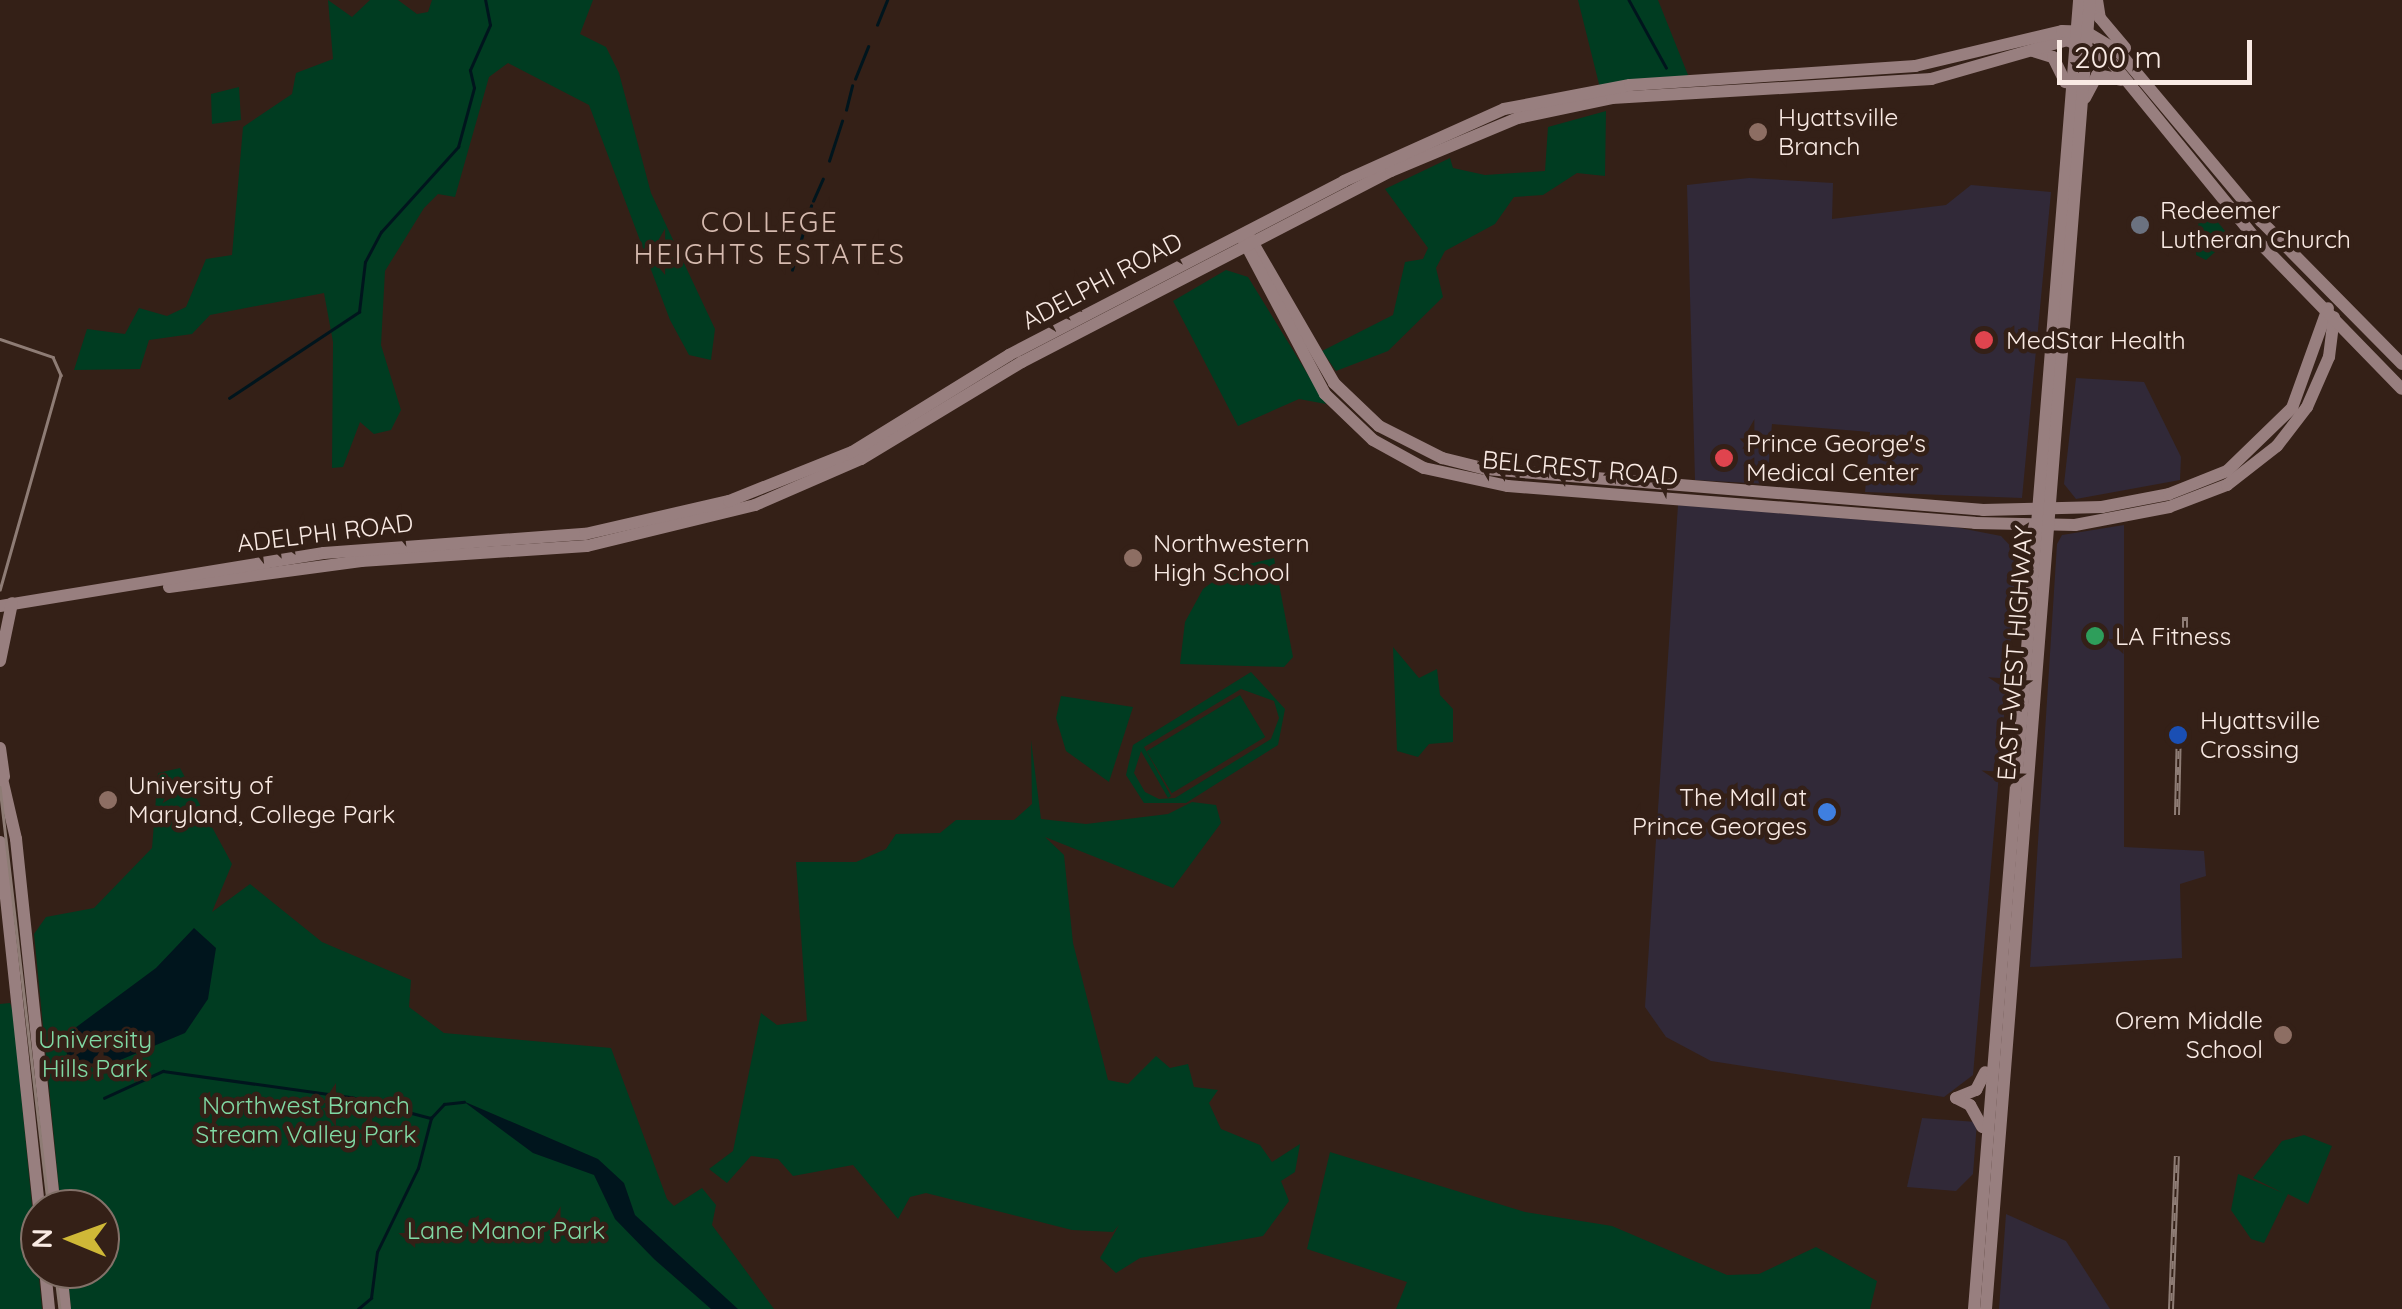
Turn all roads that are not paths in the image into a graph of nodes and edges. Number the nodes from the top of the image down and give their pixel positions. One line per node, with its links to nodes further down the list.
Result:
1 (2079, 0): 3 (main road, EAST-WEST HIGHWAY)
2 (2094, 0): 3 (main road, EAST-WEST HIGHWAY); 5 (main road)
3 (2080, 36): 4 (main road, ADELPHI ROAD); 5 (main road); 6 (main road); 7 (main road, EAST-WEST HIGHWAY); 8 (main road, EAST-WEST HIGHWAY); 10 (main road, ADELPHI ROAD)
4 (2031, 50): 7 (main road); 10 (main road, ADELPHI ROAD)
5 (2144, 81): 14 (main road)
6 (2158, 119): 8 (main road); 15 (main road)
7 (2064, 156): 9 (main road, EAST-WEST HIGHWAY)
8 (2075, 175): 12 (main road, EAST-WEST HIGHWAY)
9 (2060, 194): 12 (main road); 24 (main road, EAST-WEST HIGHWAY)
10 (1248, 241): 11 (main road, ADELPHI ROAD); 13 (main road, BELCREST ROAD); 24 (main road, BELCREST ROAD); 25 (main road, ADELPHI ROAD)
11 (1221, 260): 13 (main road); 25 (main road, ADELPHI ROAD)
12 (2068, 271): 22 (main road, EAST-WEST HIGHWAY)
13 (1260, 276): 24 (main road, BELCREST ROAD)
14 (2334, 295): 15 (main road); 18 (main road)
15 (2330, 317): 16 (main road); 17 (main road, BELCREST ROAD); 21 (main road, BELCREST ROAD)
16 (2359, 345): 17 (main road); 19 (main road)
17 (2330, 353): 20 (main road, BELCREST ROAD)
18 (2402, 364)
19 (2402, 389)
20 (2312, 400): 21 (main road); 24 (main road, BELCREST ROAD)
21 (2292, 408): 23 (main road, BELCREST ROAD)
22 (2052, 472): 23 (main road); 24 (main road, EAST-WEST HIGHWAY)
23 (2086, 510): 24 (main road, BELCREST ROAD)
24 (2040, 520): 32 (main road, EAST-WEST HIGHWAY); 37 (main road, EAST-WEST HIGHWAY)
25 (155, 585): 26 (main road, ADELPHI ROAD)
26 (6, 605): 27 (main road)
27 (0, 661)
28 (0, 748): 30 (main road)
29 (0, 770): 30 (main road)
30 (6, 785): 35 (main road)
31 (0, 842): 34 (main road)
32 (1992, 1039): 33 (main road, EAST-WEST HIGHWAY); 33 (main road)
33 (1984, 1135): 36 (main road, EAST-WEST HIGHWAY)
34 (37, 1189)
35 (53, 1189)
36 (1974, 1309)
37 (1986, 1309)

